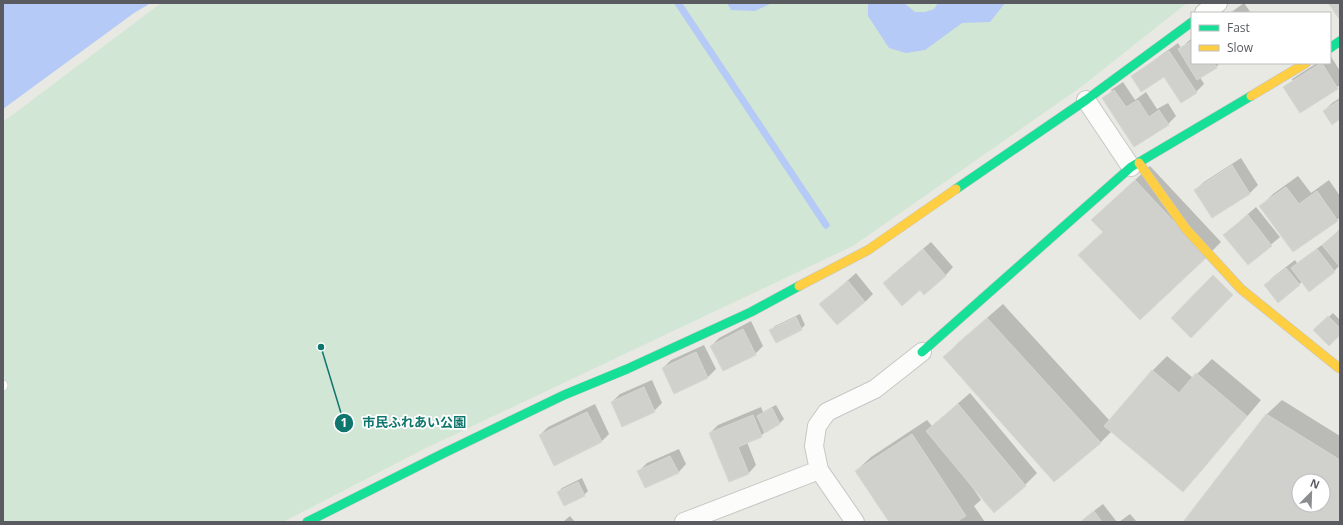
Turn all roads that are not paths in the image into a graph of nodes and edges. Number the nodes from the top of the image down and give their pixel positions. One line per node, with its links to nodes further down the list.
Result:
1 (1218, 3): 2 (street)
2 (1205, 12)
3 (1191, 23): 7 (street)
4 (1340, 41): 5 (street)
5 (1331, 47)
6 (1304, 64): 8 (street)
7 (1086, 100): 8 (street); 12 (street)
8 (1135, 165): 9 (street); 10 (street)
9 (922, 352): 11 (street)
10 (1339, 368)
11 (819, 470): 13 (street); 14 (street)
12 (307, 522)
13 (684, 522)
14 (855, 522)

